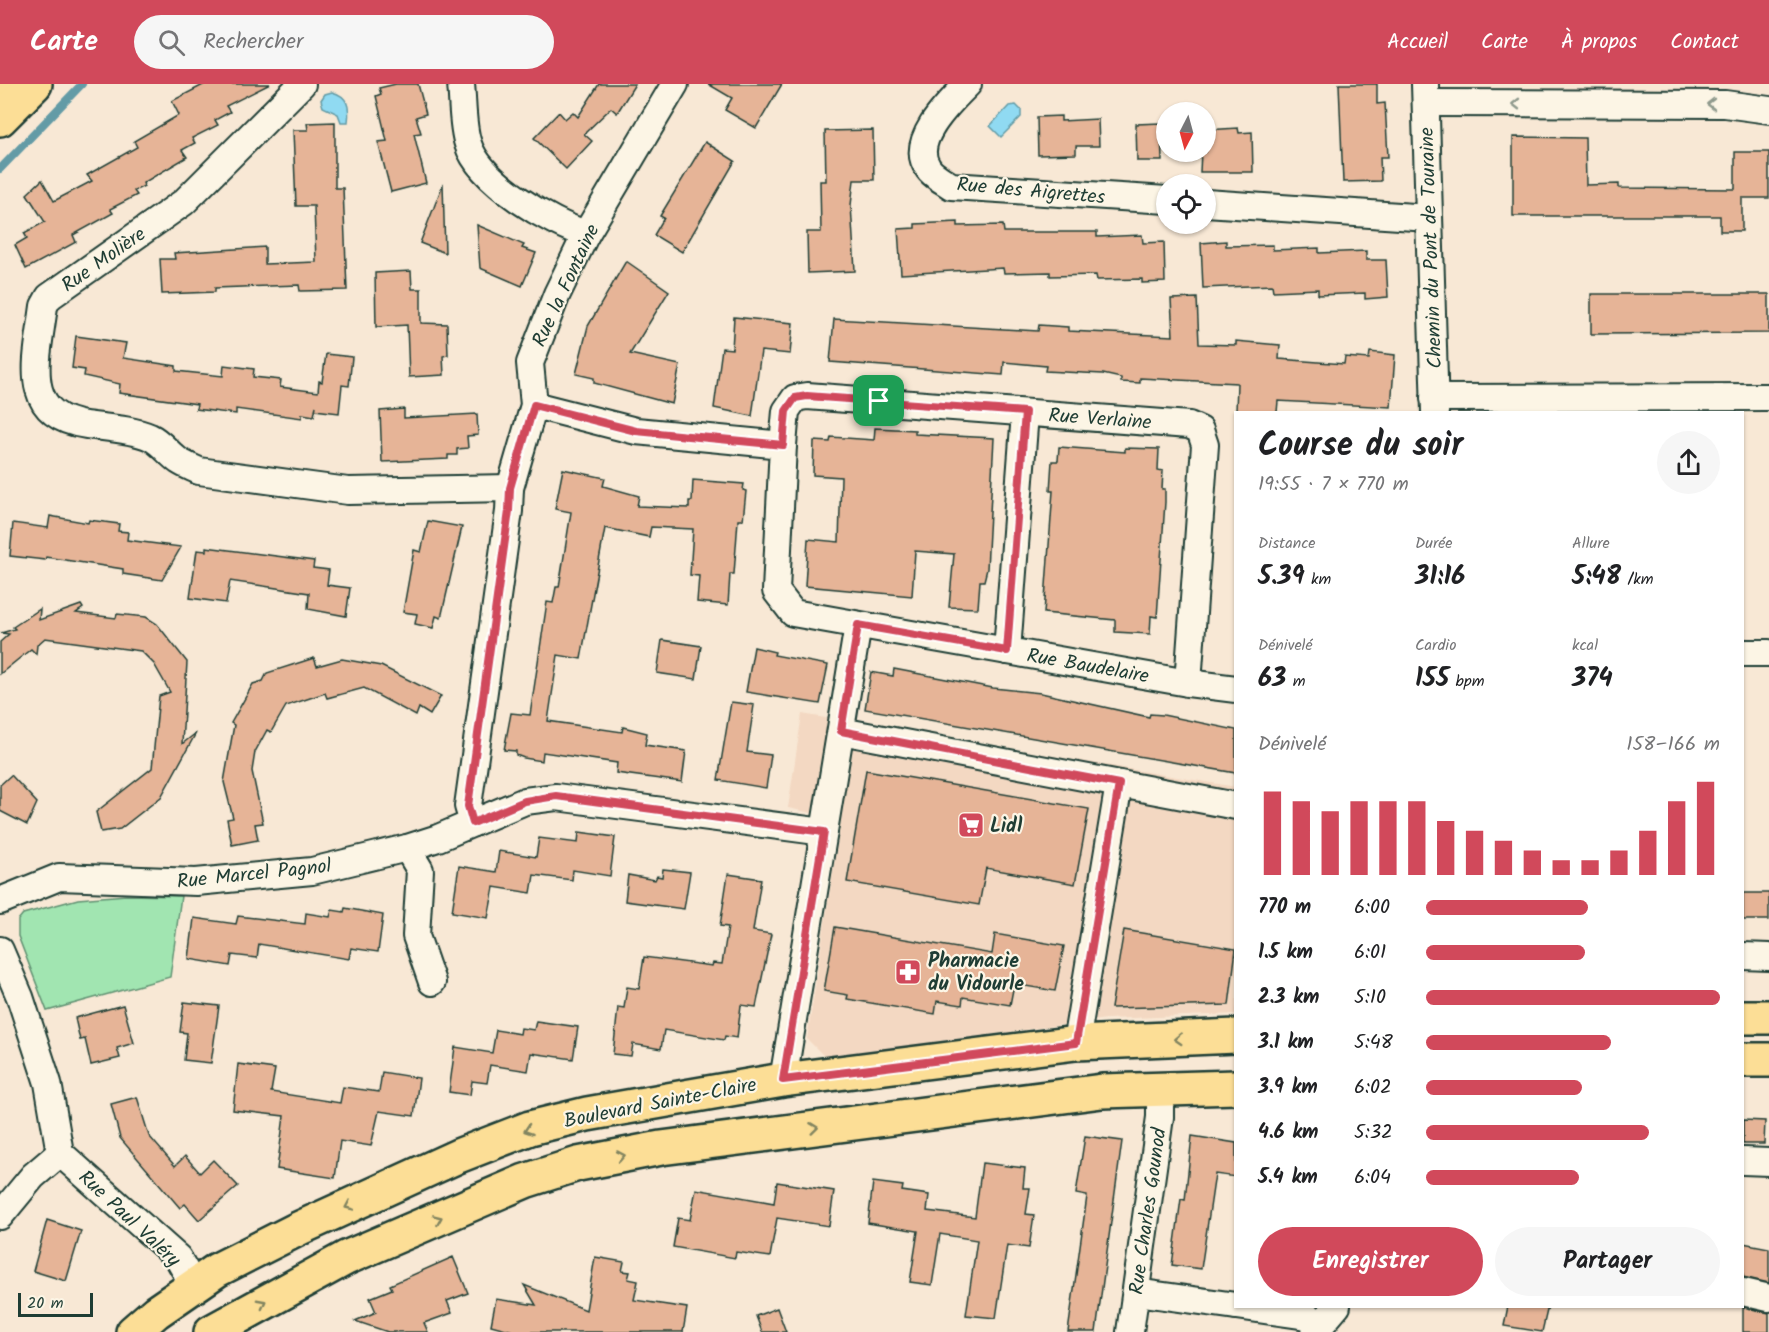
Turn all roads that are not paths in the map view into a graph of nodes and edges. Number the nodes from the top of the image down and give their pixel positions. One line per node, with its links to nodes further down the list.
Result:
1 (35, 84): 8 (main road)
2 (302, 84): 18 (street, Rue Molière)
3 (461, 84): 12 (street)
4 (675, 84): 12 (street, Rue la Fontaine)
5 (968, 84): 9 (street, Rue des Aigrettes)
6 (1425, 94): 7 (street, one-way to 6); 11 (street, Chemin du Pont de Touraine)
7 (1769, 110)
8 (0, 119)
9 (1156, 199)
10 (1216, 204): 11 (street)
11 (1429, 218): 15 (street, Chemin du Pont de Touraine)
12 (586, 234): 14 (street, Rue la Fontaine)
13 (1769, 397): 15 (street)
14 (534, 405): 17 (street); 18 (street, Rue la Fontaine)
15 (1434, 405)
16 (1025, 412): 17 (street, Rue Verlaine); 20 (street); 23 (street, Rue Verlaine)
17 (783, 445): 19 (street, Rue Baudelaire)
18 (510, 488): 28 (street, Rue la Fontaine)
19 (858, 625): 20 (street, Rue Baudelaire); 25 (street)
20 (1007, 651): 23 (street, Rue Baudelaire)
21 (1744, 653): 22 (street)
22 (1769, 653)
23 (1188, 683): 24 (street, Rue Baudelaire)
24 (1234, 689)
25 (841, 731): 26 (street); 29 (street)
26 (1119, 784): 27 (street); 39 (street)
27 (1234, 806)
28 (473, 823): 29 (street, Rue Marcel Pagnol); 30 (street, Rue Marcel Pagnol)
29 (824, 832): 42 (street)
30 (407, 848): 31 (street, Rue Marcel Pagnol); 35 (street)
31 (0, 901)
32 (0, 950): 45 (street)
33 (1744, 956): 34 (street)
34 (1769, 957)
35 (432, 982)
36 (1744, 1017): 37 (main road)
37 (1769, 1017)
38 (1234, 1036): 39 (main road, Boulevard Sainte-Claire, one-way to 39)
39 (1076, 1043): 42 (main road, Boulevard Sainte-Claire)
40 (1744, 1060): 41 (main road)
41 (1769, 1060)
42 (783, 1080): 49 (main road, Boulevard Sainte-Claire, one-way to 49)
43 (1234, 1087): 44 (main road)
44 (1160, 1090): 50 (street, Rue Charles Gounod); 58 (main road, one-way to 44)
45 (60, 1153): 48 (street); 49 (street, Rue Paul Valéry)
46 (1744, 1161): 47 (street)
47 (1769, 1162)
48 (0, 1216)
49 (194, 1286): 57 (main road, Boulevard Sainte-Claire)
50 (1136, 1292): 53 (street); 59 (street, Rue Charles Gounod)
51 (1744, 1292): 52 (street)
52 (1769, 1298)
53 (1234, 1306)
54 (1251, 1308): 56 (street)
55 (1335, 1308): 56 (street)
56 (1318, 1329)
57 (133, 1332)
58 (211, 1332)
59 (1130, 1332)

